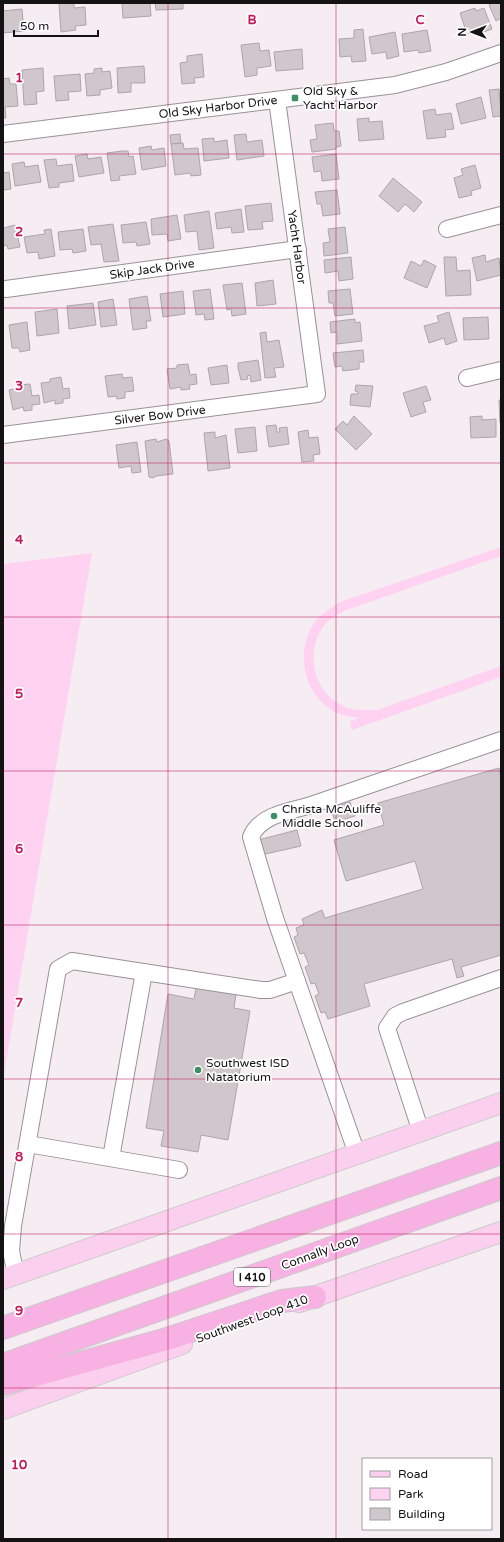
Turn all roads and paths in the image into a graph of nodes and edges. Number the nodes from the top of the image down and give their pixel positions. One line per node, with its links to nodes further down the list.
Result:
1 (501, 53): 2 (street, Old Sky Harbor Drive)
2 (277, 100): 3 (street, Old Sky Harbor Drive); 6 (street, Yacht Harbor)
3 (3, 134)
4 (501, 215): 5 (street)
5 (447, 229)
6 (298, 250): 7 (street, Skip Jack Drive); 10 (street, Yacht Harbor)
7 (6, 289)
8 (501, 370): 9 (street)
9 (467, 378)
10 (317, 394): 11 (street, Silver Bow Drive)
11 (3, 435)
12 (501, 740): 15 (street)
13 (144, 972): 15 (street); 18 (street); 21 (street)
14 (501, 978): 17 (street)
15 (297, 981): 20 (street)
16 (501, 1103): 17 (main road)
17 (421, 1132): 20 (main road)
18 (28, 1144): 21 (street); 25 (street)
19 (501, 1153): 27 (highway)
20 (357, 1154): 25 (main road)
21 (111, 1158): 22 (street)
22 (179, 1170)
23 (501, 1188): 28 (highway, Connally Loop / I 410)
24 (501, 1232): 26 (main road, Southwest Loop 410)
25 (10, 1277)
26 (315, 1297): 29 (highway); 30 (main road, Southwest Loop 410)
27 (3, 1328)
28 (3, 1365)
29 (3, 1384)
30 (3, 1409)

